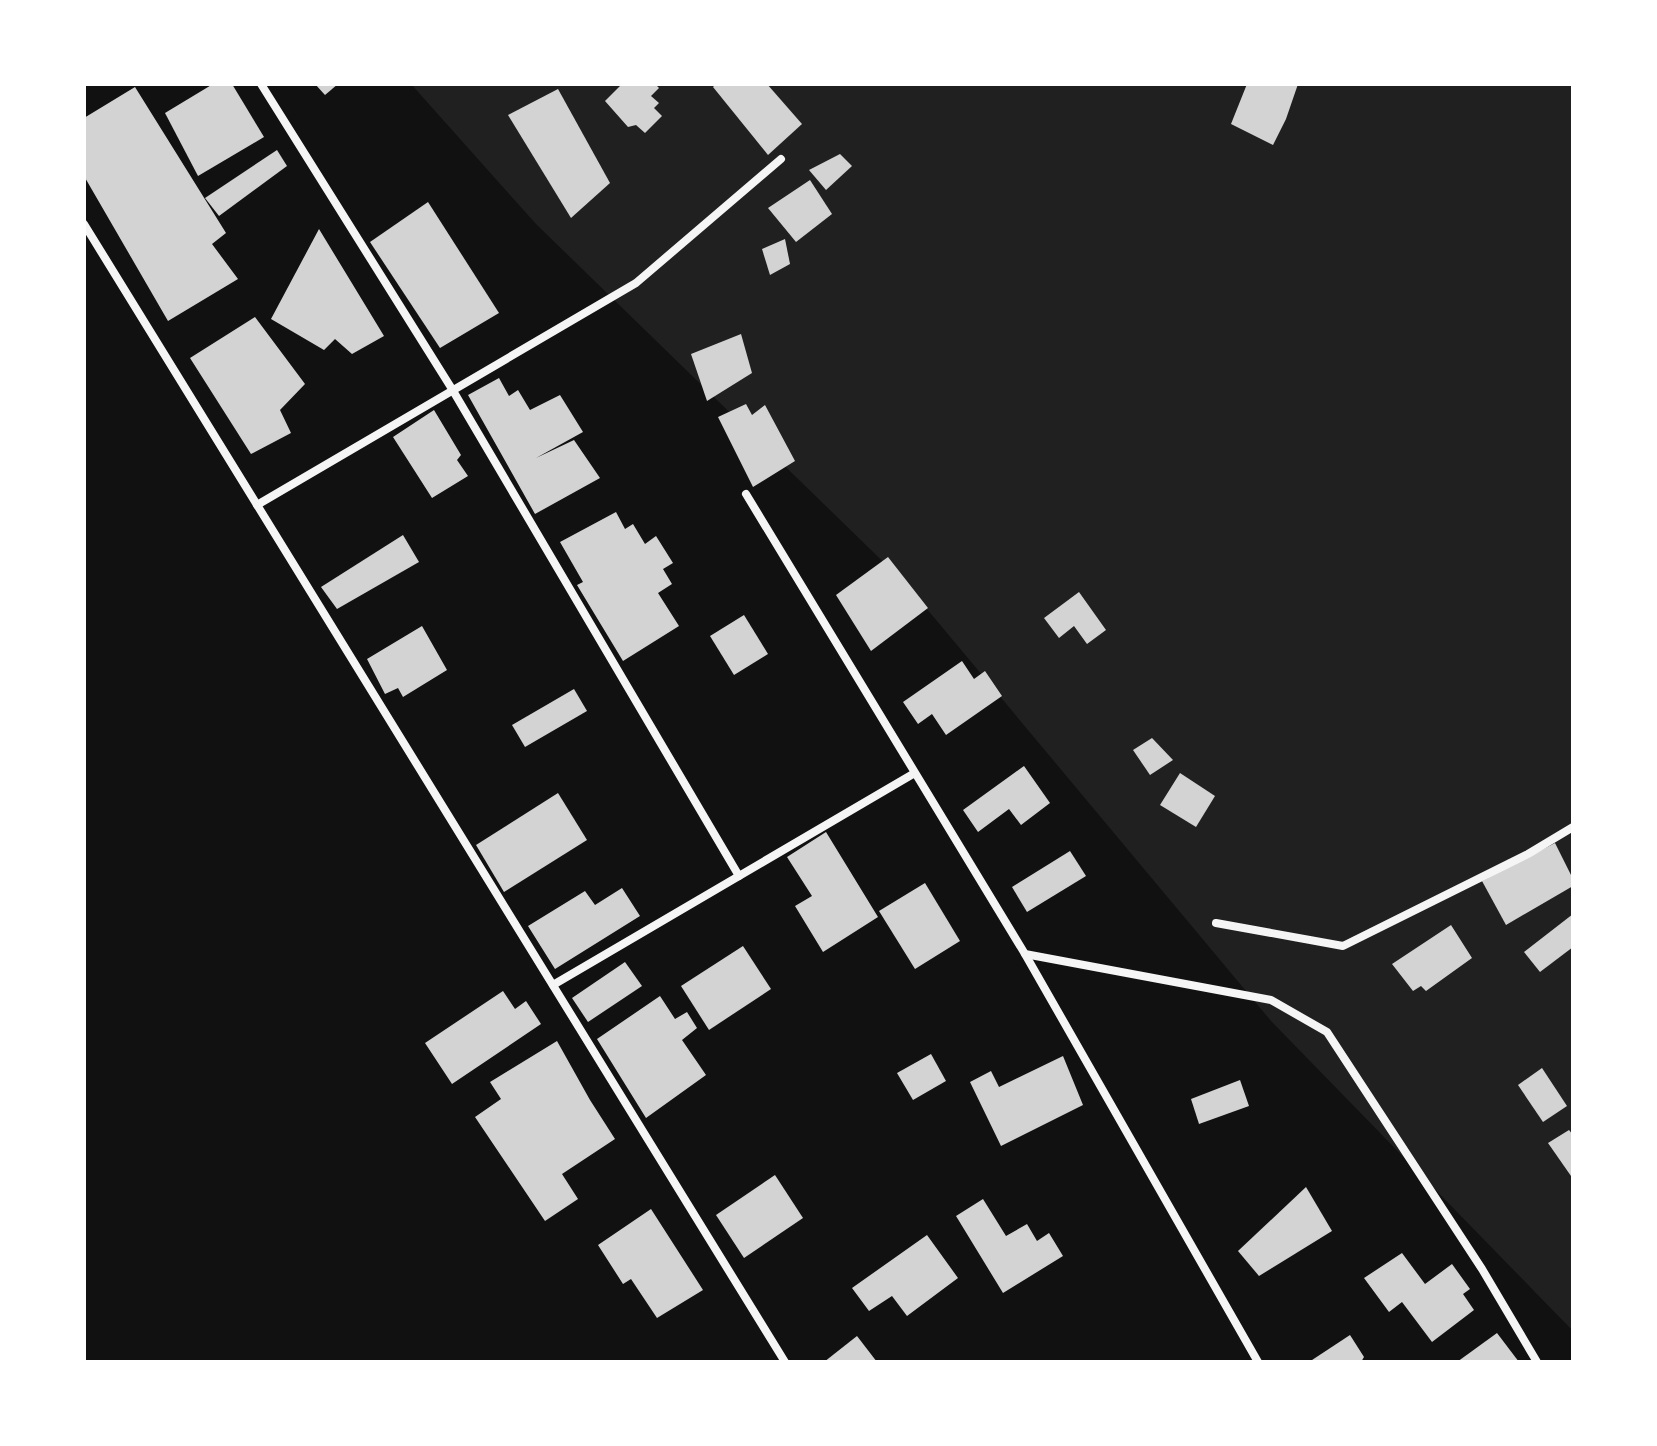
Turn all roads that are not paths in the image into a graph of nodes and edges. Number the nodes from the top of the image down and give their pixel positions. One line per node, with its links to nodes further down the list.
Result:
1 (261, 84): 4 (street)
2 (781, 159): 4 (street)
3 (84, 224): 6 (street)
4 (452, 389): 6 (street); 9 (street)
5 (746, 494): 7 (street)
6 (257, 505): 12 (street)
7 (913, 774): 9 (street); 11 (street)
8 (1573, 827): 10 (street)
9 (739, 876): 12 (street)
10 (1216, 923)
11 (1025, 954): 14 (street); 15 (street)
12 (553, 985): 13 (street)
13 (785, 1362)
14 (1258, 1362)
15 (1537, 1362)

